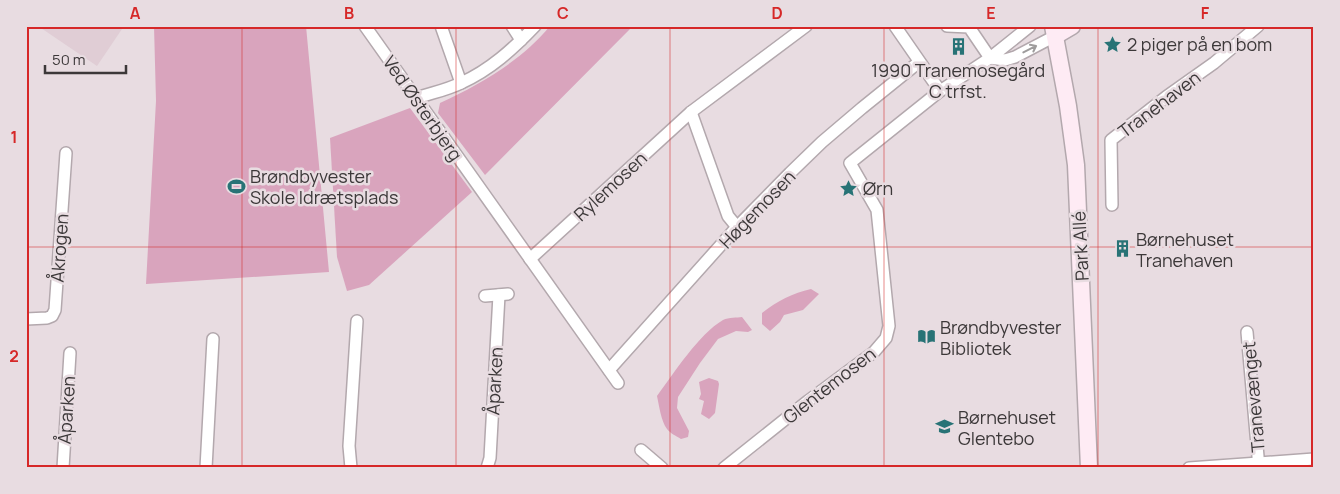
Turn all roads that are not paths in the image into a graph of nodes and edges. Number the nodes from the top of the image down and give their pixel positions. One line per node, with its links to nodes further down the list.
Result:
1 (365, 26): 17 (street, Ved Østerbjerg)
2 (442, 26): 15 (street)
3 (512, 26): 12 (street)
4 (535, 26): 12 (street)
5 (806, 26): 18 (street, Rylemosen)
6 (895, 26): 14 (street)
7 (947, 26): 13 (street)
8 (1030, 26): 13 (street, Glentemosen)
9 (1072, 26): 11 (street)
10 (1258, 26): 20 (street, Tranehaven)
11 (1054, 31): 13 (street, one-way to 11); 41 (street, Park Allé)
12 (521, 40): 15 (street)
13 (990, 58): 16 (street, Glentemosen)
14 (919, 62): 16 (street); 21 (street, Høgemosen)
15 (461, 83): 17 (street)
16 (940, 91): 40 (street, Glentemosen)
17 (417, 98): 22 (street, Ved Østerbjerg)
18 (691, 112): 21 (street); 22 (street, Rylemosen)
19 (66, 153): 24 (street, Åkrogen)
20 (1112, 205)
21 (737, 227): 29 (street, Høgemosen)
22 (530, 259): 29 (street)
23 (485, 296): 38 (street, Åparken)
24 (26, 318)
25 (357, 321): 37 (street)
26 (1247, 332): 33 (street, Tranevænget)
27 (213, 339): 36 (street)
28 (70, 353): 35 (street, Åparken)
29 (609, 370): 30 (street)
30 (618, 383)
31 (641, 450): 39 (street)
32 (1314, 459): 33 (street, Tranevænget)
33 (1259, 465): 34 (street, Tranevænget)
34 (1223, 466): 42 (street, Tranevænget)
35 (62, 468)
36 (206, 468)
37 (351, 468)
38 (488, 468)
39 (662, 468)
40 (724, 468)
41 (1089, 468)
42 (1189, 468)

